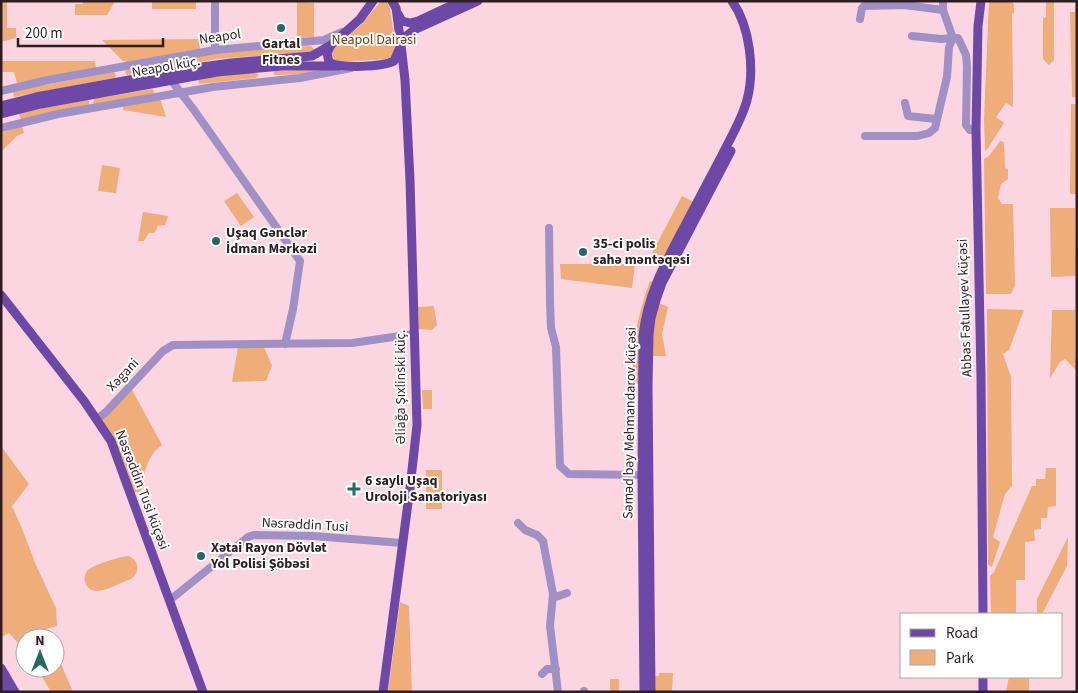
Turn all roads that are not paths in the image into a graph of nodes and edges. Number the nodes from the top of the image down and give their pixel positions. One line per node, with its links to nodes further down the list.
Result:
1 (215, 1): 19 (street)
2 (373, 1): 14 (main road, Neapol küç.)
3 (461, 1): 10 (main road)
4 (478, 1): 18 (main road)
5 (732, 1): 43 (main road, Səməd bəy Mehmandarov küçəsi)
6 (739, 1): 61 (main road, Səməd bəy Mehmandarov küçəsi)
7 (934, 1): 12 (street)
8 (943, 1): 12 (street)
9 (981, 1): 36 (main road, Abbas Fətullayev küçəsi)
10 (394, 3): 18 (main road, Əliağa Şıxlinski küç.)
11 (862, 4): 12 (street); 13 (street)
12 (940, 10): 16 (street)
13 (860, 19)
14 (353, 26): 17 (main road, Neapol küç.); 19 (street, Neapol)
15 (912, 36): 16 (street)
16 (953, 38): 34 (street); 36 (street)
17 (331, 45): 23 (main road); 26 (main road, Neapol küç.)
18 (401, 45): 21 (main road); 25 (main road, Əliağa Şıxlinski küç.)
19 (215, 50): 22 (street, Neapol)
20 (362, 65): 21 (main road, Neapol küç.); 23 (main road, Neapol küç.); 29 (street)
21 (381, 65): 25 (main road)
22 (123, 66): 26 (street); 28 (street, Neapol)
23 (339, 66): 24 (main road, Neapol küç.)
24 (171, 80): 27 (main road, Neapol küç.); 29 (street)
25 (405, 80): 40 (main road, Əliağa Şıxlinski küç.)
26 (124, 81): 32 (main road, Neapol küç.)
27 (154, 83): 30 (street); 33 (main road, Neapol küç.)
28 (1, 91)
29 (180, 92): 30 (street); 41 (street)
30 (157, 96): 35 (street)
31 (905, 103): 34 (street)
32 (1, 106)
33 (1, 114)
34 (936, 119): 37 (street)
35 (1, 128)
36 (976, 130): 49 (main road, Abbas Fətullayev küçəsi)
37 (865, 136)
38 (548, 228): 43 (street)
39 (1, 295): 42 (main road, Nəsrəddin Tusi küçəsi)
40 (414, 334): 41 (street); 45 (main road, Əliağa Şıxlinski küç.)
41 (285, 344): 42 (street, Xəgani)
42 (97, 419): 48 (main road, Nəsrəddin Tusi küçəsi)
43 (642, 475): 60 (main road, Səməd bəy Mehmandarov küçəsi)
44 (518, 523): 47 (street)
45 (402, 544): 48 (street, Nəsrəddin Tusi); 58 (main road, Əliağa Şıxlinski küç.)
46 (567, 593): 47 (street)
47 (553, 598): 51 (street)
48 (170, 600): 57 (main road, Nəsrəddin Tusi küçəsi)
49 (983, 613)
50 (1, 668): 56 (main road)
51 (556, 669): 52 (street); 59 (street)
52 (542, 674)
53 (983, 678): 62 (main road)
54 (1, 684): 55 (main road)
55 (6, 692)
56 (15, 692)
57 (203, 692)
58 (383, 692)
59 (558, 692)
60 (644, 692)
61 (651, 692)
62 (983, 692)

